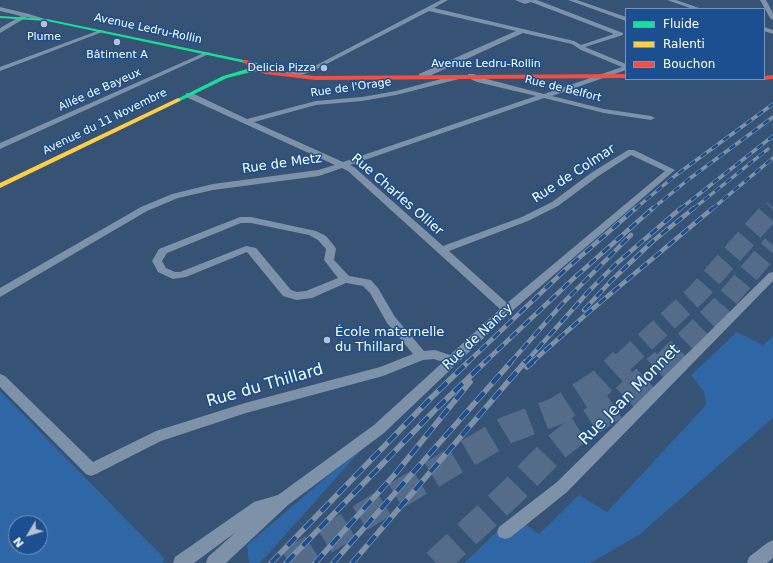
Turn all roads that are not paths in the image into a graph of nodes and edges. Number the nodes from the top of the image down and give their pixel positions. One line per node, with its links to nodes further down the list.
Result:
1 (445, 0): 8 (street)
2 (518, 0): 3 (street)
3 (531, 0): 18 (street)
4 (571, 0): 14 (street)
5 (670, 0): 7 (street)
6 (763, 0): 10 (street)
7 (696, 8)
8 (429, 9): 17 (street); 26 (street)
9 (0, 10): 11 (street)
10 (770, 10): 13 (street)
11 (26, 16): 12 (street, Avenue Ledru-Rollin); 15 (street); 16 (street, Avenue Ledru-Rollin)
12 (0, 17)
13 (773, 18)
14 (625, 19)
15 (0, 31)
16 (102, 31): 20 (street, Avenue Ledru-Rollin); 23 (street)
17 (522, 31): 19 (street); 27 (street)
18 (623, 33): 19 (street)
19 (580, 47): 21 (street)
20 (208, 54): 24 (street, Avenue Ledru-Rollin); 38 (street, Allée de Bayeux)
21 (625, 67)
22 (625, 67): 30 (street, Rue de Metz)
23 (0, 68)
24 (262, 70): 25 (street, Avenue Ledru-Rollin); 33 (street, Avenue du 11 Novembre); 33 (street, Avenue du 11 Novembre)
25 (280, 72): 26 (street, Avenue Ledru-Rollin); 32 (street, Avenue Ledru-Rollin)
26 (304, 73): 32 (street, Avenue Ledru-Rollin)
27 (422, 76): 28 (street, Avenue Ledru-Rollin); 32 (street, Avenue Ledru-Rollin)
28 (457, 76): 29 (street, Avenue Ledru-Rollin); 37 (street, Rue de l'Orage)
29 (471, 76): 30 (street, Avenue Ledru-Rollin); 35 (street, Rue de Belfort)
30 (604, 76): 31 (street, Avenue Ledru-Rollin); 35 (street, Rue de Metz)
31 (625, 76)
32 (346, 77)
33 (220, 80): 34 (street, Avenue du 11 Novembre)
34 (189, 95): 37 (street, Rue Charles Ollier); 41 (street, Avenue du 11 Novembre)
35 (547, 96): 36 (street, Rue de Belfort); 39 (street, Rue de Metz)
36 (651, 118)
37 (248, 121): 39 (street, Rue Charles Ollier)
38 (0, 146)
39 (344, 165): 42 (street, Rue Charles Ollier); 45 (street, Rue de Metz)
40 (671, 170): 42 (street, Rue de Colmar); 46 (street, Rue de Nancy)
41 (0, 186)
42 (441, 250): 46 (street, Rue Charles Ollier)
43 (773, 275): 51 (street, Rue Jean Monnet)
44 (345, 279): 44 (street); 47 (street)
45 (0, 293)
46 (507, 309): 48 (street, Rue de Nancy)
47 (421, 356): 48 (street, Rue du Thillard); 49 (street, Rue du Thillard)
48 (453, 361): 50 (street, Rue de Nancy)
49 (0, 379)
50 (283, 500): 53 (street, Rue de Nancy); 54 (street, Rue de Nancy)
51 (505, 532)
52 (773, 548): 55 (street)
53 (181, 563)
54 (214, 563)
55 (755, 563)

